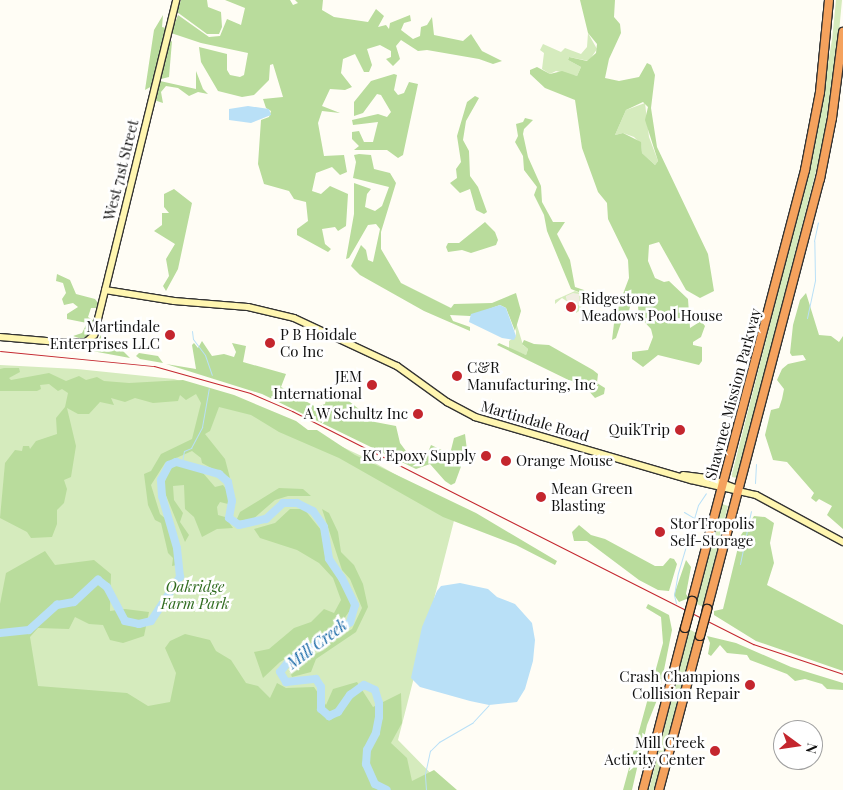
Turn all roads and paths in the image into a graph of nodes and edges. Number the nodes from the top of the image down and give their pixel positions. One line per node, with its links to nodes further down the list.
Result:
1 (176, 0): 4 (street, West 71st Street)
2 (829, 0): 6 (highway, Shawnee Mission Parkway)
3 (843, 32): 7 (highway, Shawnee Mission Parkway)
4 (105, 290): 5 (street, West 71st Street); 6 (street, Martindale Road)
5 (0, 337)
6 (723, 485): 7 (street, Martindale Road); 9 (highway, Shawnee Mission Parkway, bridge)
7 (738, 490): 8 (street, Martindale Road); 10 (highway, Shawnee Mission Parkway, bridge)
8 (843, 542)
9 (643, 790)
10 (659, 790)

